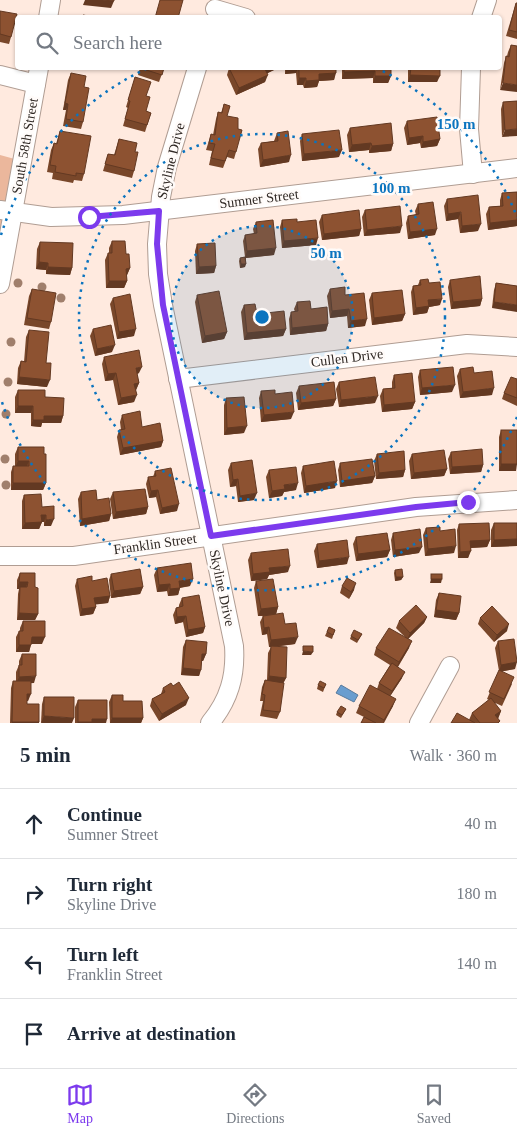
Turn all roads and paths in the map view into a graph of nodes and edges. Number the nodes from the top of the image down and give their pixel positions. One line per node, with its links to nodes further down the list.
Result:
1 (51, 0): 4 (street)
2 (487, 0): 6 (street)
3 (215, 9): 5 (street)
4 (48, 15)
5 (236, 15)
6 (482, 15)
7 (196, 70): 13 (street, Skyline Drive)
8 (472, 70): 12 (street)
9 (0, 75): 10 (street)
10 (38, 76): 14 (street, South 58th Street)
11 (517, 168): 12 (street, Sumner Street)
12 (473, 174): 13 (street, Sumner Street)
13 (159, 211): 14 (street, Sumner Street); 17 (street, Skyline Drive)
14 (6, 212): 15 (street, South 58th Street)
15 (0, 284)
16 (517, 347): 17 (street, Cullen Drive)
17 (178, 379): 19 (street, Skyline Drive)
18 (517, 500): 19 (street, Franklin Street)
19 (211, 536): 20 (street, Franklin Street); 22 (street, Skyline Drive)
20 (0, 556)
21 (450, 666): 23 (street)
22 (210, 723)
23 (419, 723)

